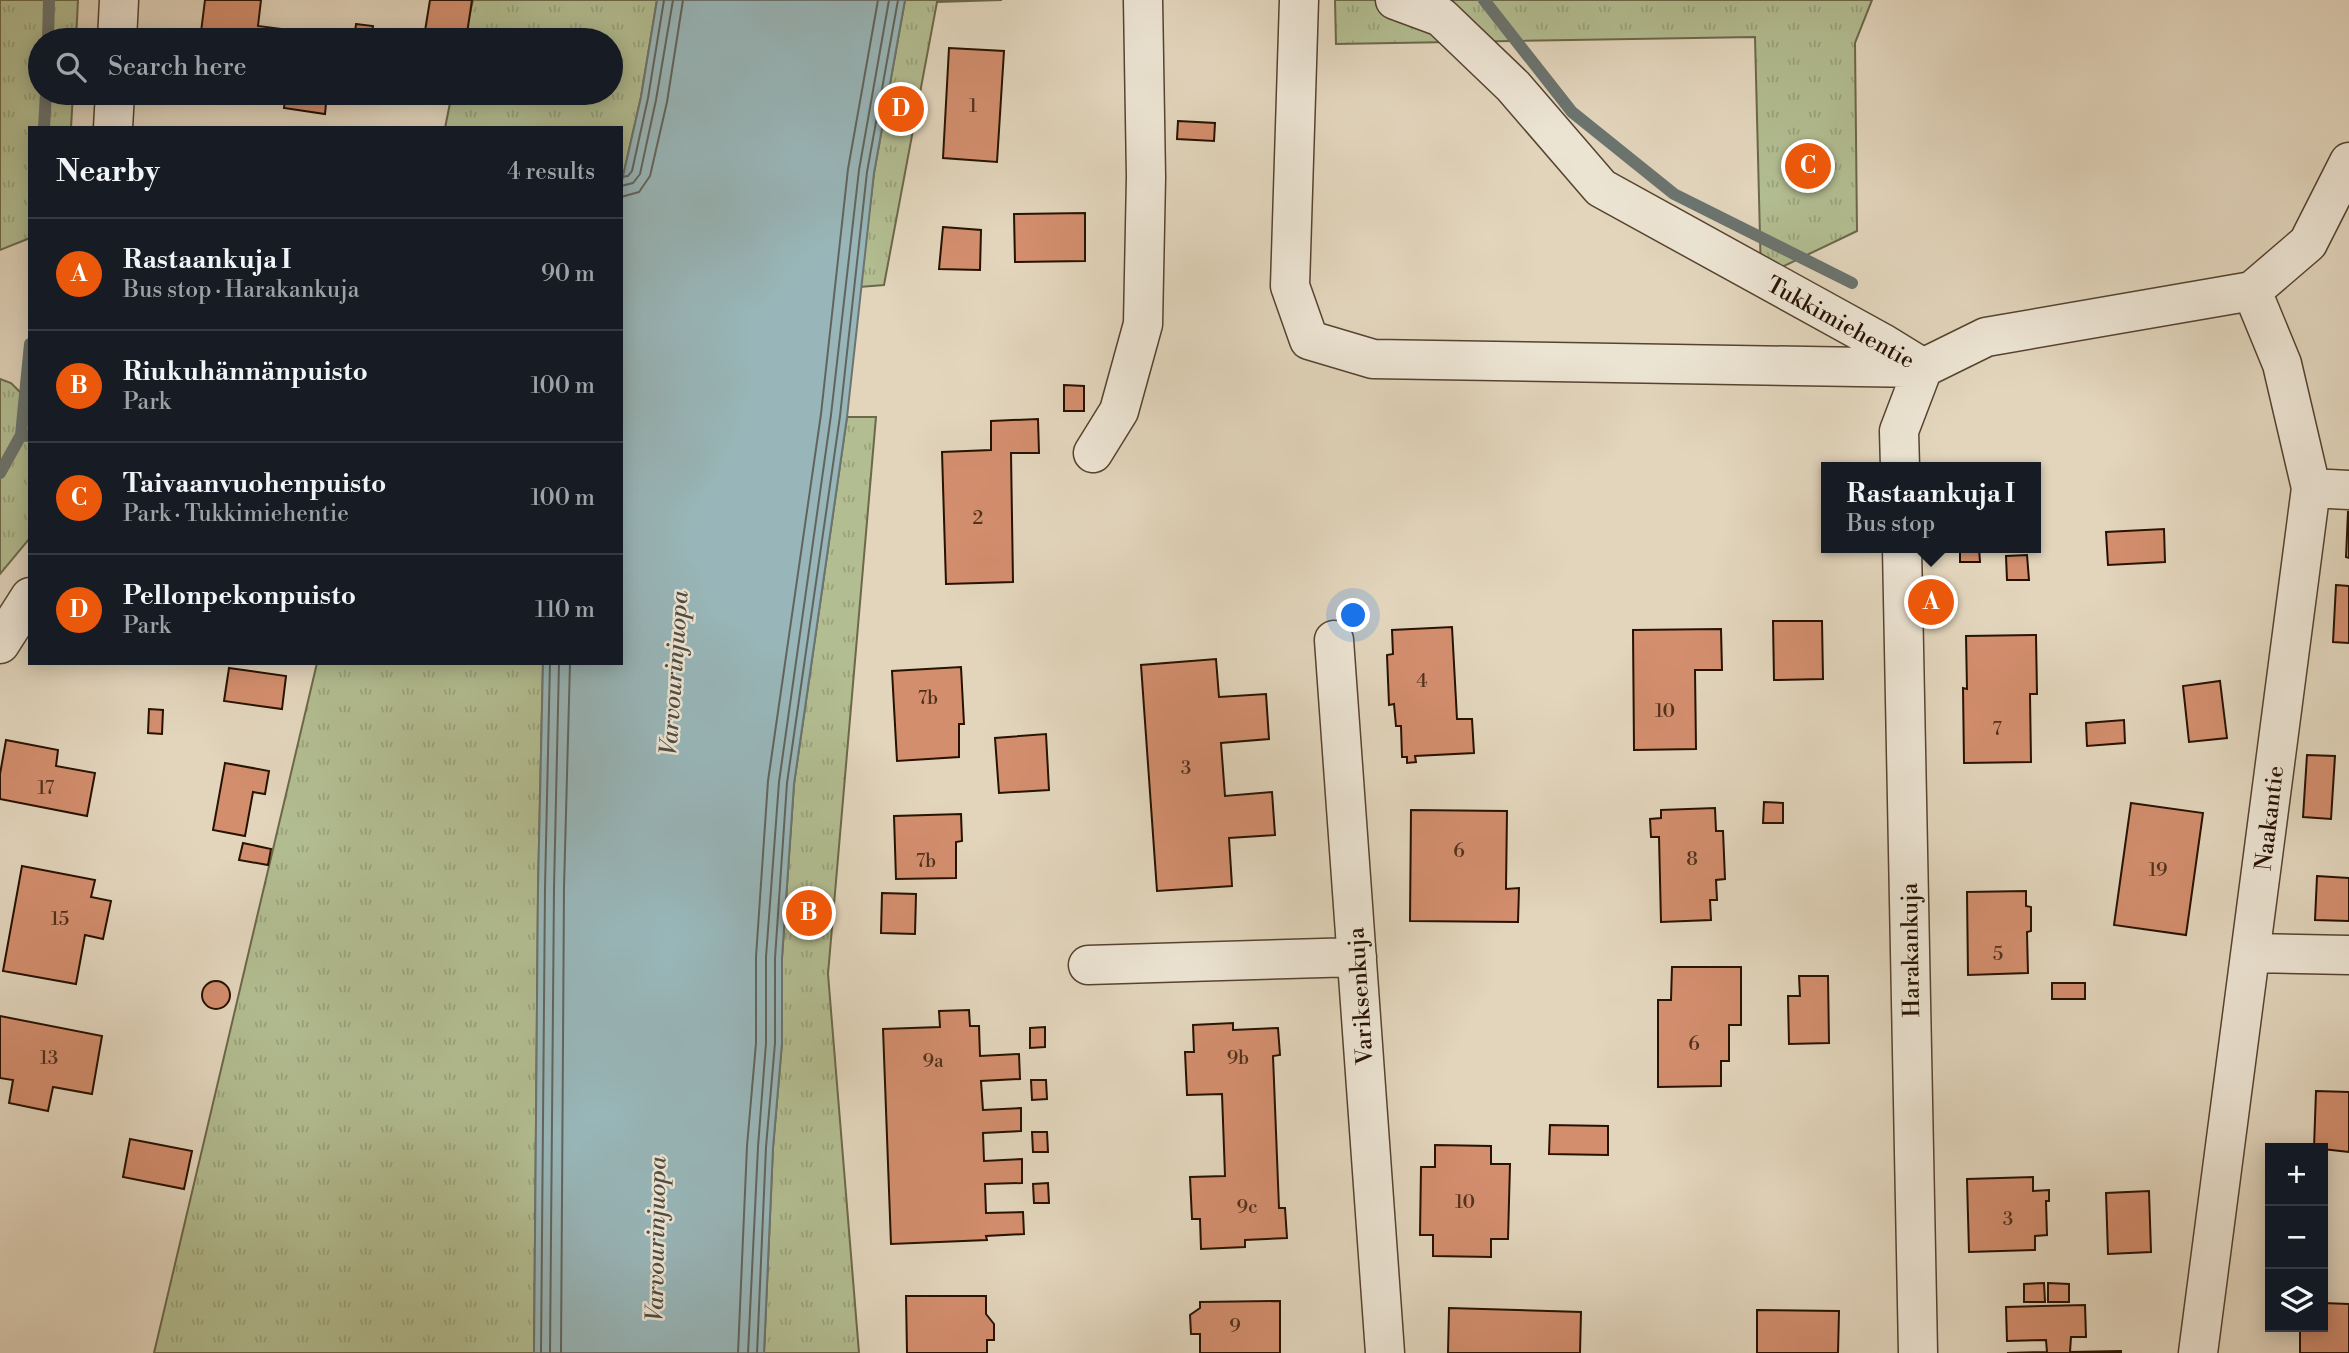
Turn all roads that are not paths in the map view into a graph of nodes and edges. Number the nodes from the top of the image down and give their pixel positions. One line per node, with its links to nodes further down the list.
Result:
1 (118, 0): 5 (street)
2 (1143, 0): 11 (street)
3 (1300, 0): 10 (street)
4 (1395, 0): 10 (street, Tukkimiehentie)
5 (117, 28)
6 (114, 105): 7 (street)
7 (113, 126)
8 (2349, 162): 9 (street)
9 (2252, 291): 10 (street, Tukkimiehentie); 13 (street, Naakantie)
10 (1923, 368): 12 (street)
11 (1093, 453)
12 (1900, 462)
13 (2311, 488): 14 (street); 19 (street, Naakantie)
14 (2349, 490)
15 (1902, 553): 24 (street, Harakankuja)
16 (28, 600): 18 (street)
17 (1334, 640): 21 (street, Variksenkuja)
18 (0, 644)
19 (2251, 953): 20 (street); 25 (street, Naakantie)
20 (2349, 955)
21 (1357, 957): 22 (street); 23 (street, Variksenkuja)
22 (1088, 965)
23 (1385, 1353)
24 (1918, 1353)
25 (2198, 1353)

